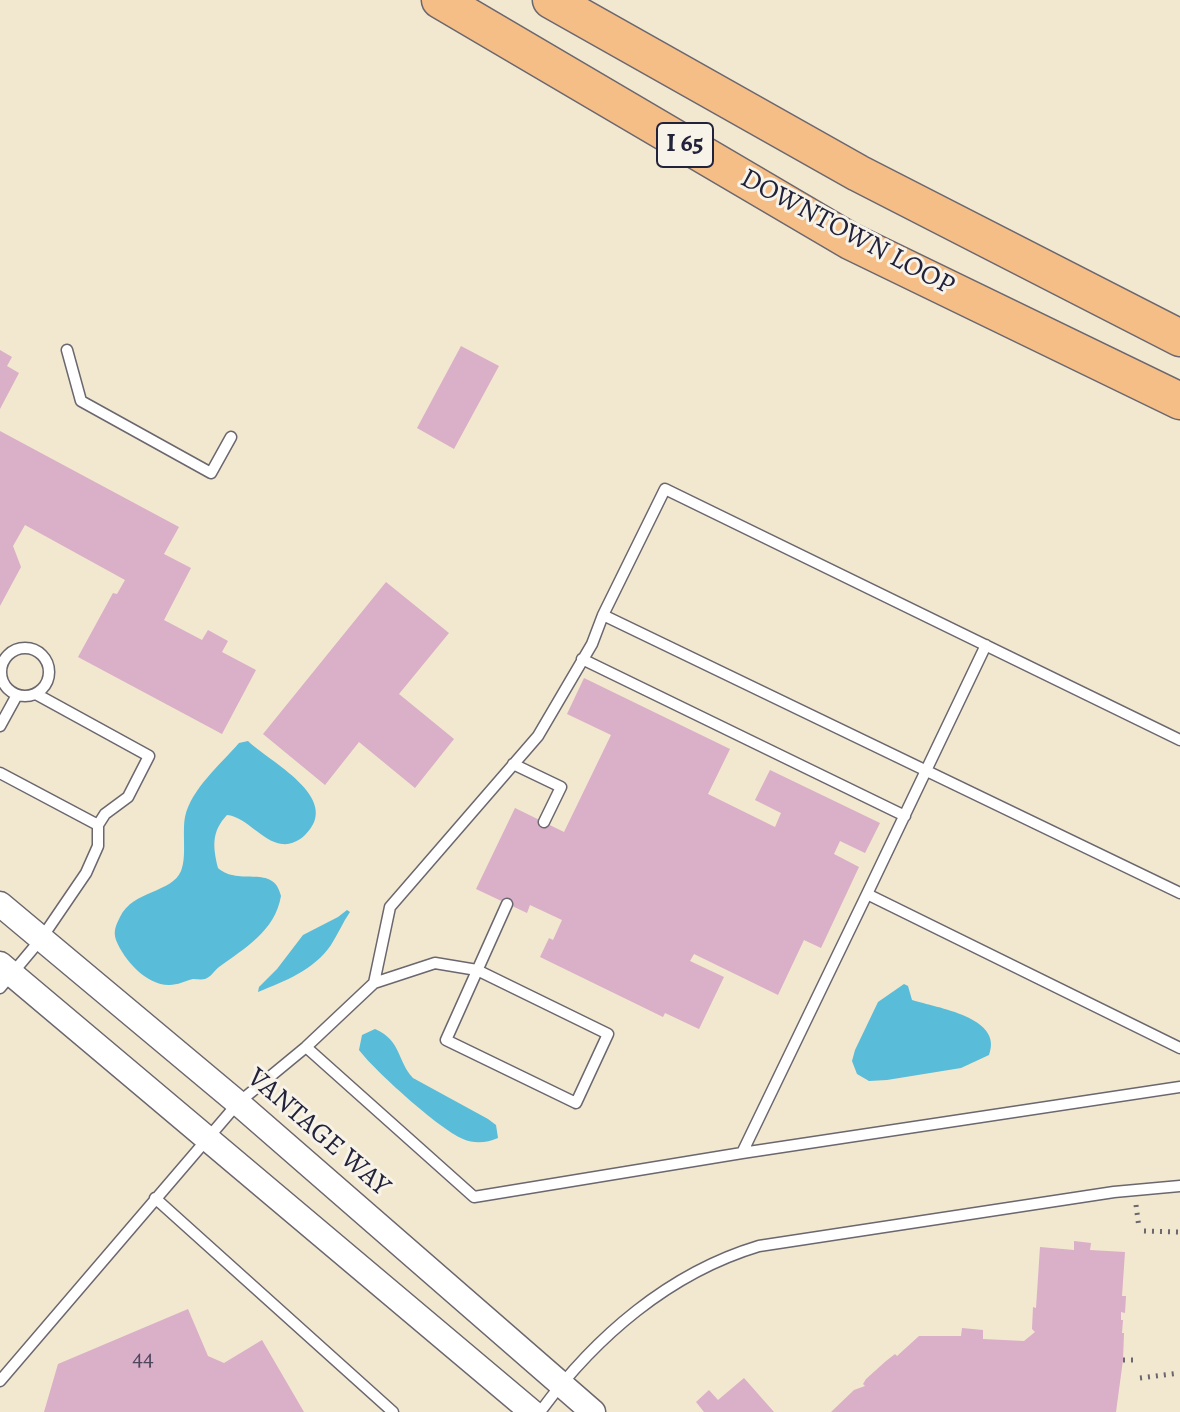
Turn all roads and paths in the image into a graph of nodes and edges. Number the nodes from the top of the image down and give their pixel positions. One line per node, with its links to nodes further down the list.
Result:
1 (440, 0): 5 (highway, DOWNTOWN LOOP / I 65)
2 (551, 0): 3 (highway, DOWNTOWN LOOP / I 65)
3 (1180, 338)
4 (67, 350): 6 (lane)
5 (1180, 401)
6 (231, 437)
7 (603, 615): 8 (lane); 9 (lane); 15 (lane)
8 (986, 645): 13 (lane); 15 (lane)
9 (582, 659): 14 (lane); 17 (lane)
10 (36, 694): 11 (lane); 11 (lane); 19 (lane)
11 (17, 695): 12 (lane)
12 (0, 726)
13 (1180, 740)
14 (513, 764): 18 (lane); 27 (lane)
15 (926, 771): 17 (lane); 20 (lane)
16 (0, 773): 19 (lane)
17 (905, 816): 21 (lane)
18 (544, 822)
19 (98, 825): 24 (lane)
20 (1180, 893)
21 (867, 894): 29 (lane); 33 (lane)
22 (0, 904): 24 (street, VANTAGE WAY)
23 (507, 904): 25 (lane)
24 (41, 939): 26 (lane); 31 (street, VANTAGE WAY)
25 (477, 970): 25 (lane); 27 (lane)
26 (4, 976): 32 (street)
27 (374, 983): 28 (lane)
28 (306, 1047): 31 (lane); 33 (lane)
29 (1180, 1048)
30 (1180, 1087): 33 (lane)
31 (238, 1103): 32 (lane); 43 (street, VANTAGE WAY)
32 (206, 1137): 35 (lane); 45 (street)
33 (742, 1153)
34 (1180, 1186): 43 (lane)
35 (155, 1198): 42 (lane); 44 (lane)
36 (1144, 1231): 37 (path)
37 (1180, 1232)
38 (1123, 1360): 39 (path)
39 (1137, 1360)
40 (1179, 1373): 41 (path)
41 (1140, 1378)
42 (0, 1381)
43 (562, 1383): 46 (lane); 47 (street, VANTAGE WAY)
44 (393, 1412)
45 (532, 1412)
46 (540, 1412)
47 (593, 1412)

